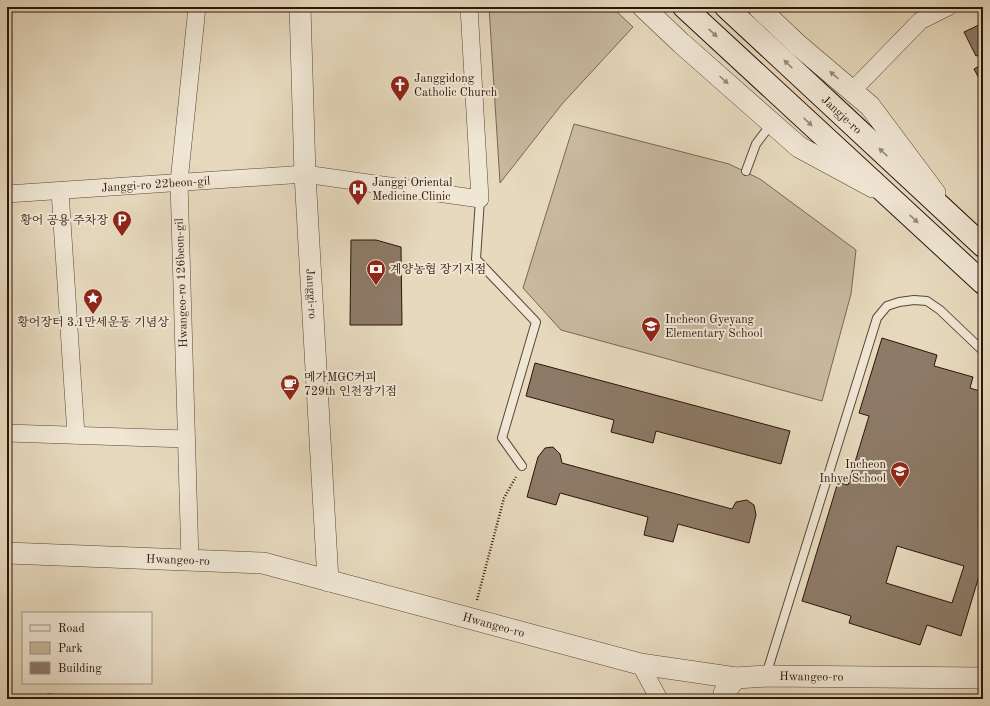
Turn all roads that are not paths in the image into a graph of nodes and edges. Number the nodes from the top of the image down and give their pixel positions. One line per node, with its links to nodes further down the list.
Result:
1 (197, 7): 14 (street, Hwangeo-ro 126beon-gil)
2 (300, 7): 13 (street, Janggi-ro)
3 (469, 7): 18 (street)
4 (643, 7): 11 (street, one-way to 11)
5 (684, 7): 17 (main road, one-way to 17)
6 (726, 7): 19 (main road, Jangje-ro, one-way to 6)
7 (758, 7): 10 (street, Jangje-ro, one-way to 7)
8 (948, 7): 9 (street)
9 (917, 14): 10 (street)
10 (853, 90): 19 (street, Jangje-ro)
11 (772, 124): 12 (lane); 17 (street)
12 (746, 171)
13 (305, 174): 14 (street, Janggi-ro 22beon-gil); 18 (street, Janggi-ro 22beon-gil); 29 (street, Janggi-ro)
14 (179, 182): 15 (street, Janggi-ro 22beon-gil); 25 (street, Hwangeo-ro 126beon-gil)
15 (60, 191): 16 (street, Janggi-ro 22beon-gil); 24 (street)
16 (7, 194)
17 (888, 196): 21 (main road, one-way to 21)
18 (480, 199): 26 (lane)
19 (957, 222): 20 (main road, Jangje-ro)
20 (983, 246)
21 (983, 283)
22 (983, 351): 31 (lane)
23 (7, 433): 24 (street)
24 (76, 435): 25 (street)
25 (186, 439): 28 (street, Hwangeo-ro 126beon-gil)
26 (522, 466)
27 (7, 553): 28 (street, Hwangeo-ro)
28 (190, 560): 29 (street, Hwangeo-ro)
29 (328, 581): 30 (street, Hwangeo-ro)
30 (640, 664): 32 (street, Hwangeo-ro); 34 (street)
31 (766, 676): 32 (street, Hwangeo-ro); 33 (street, Hwangeo-ro)
32 (736, 678): 35 (street)
33 (983, 678)
34 (658, 699)
35 (722, 699)

